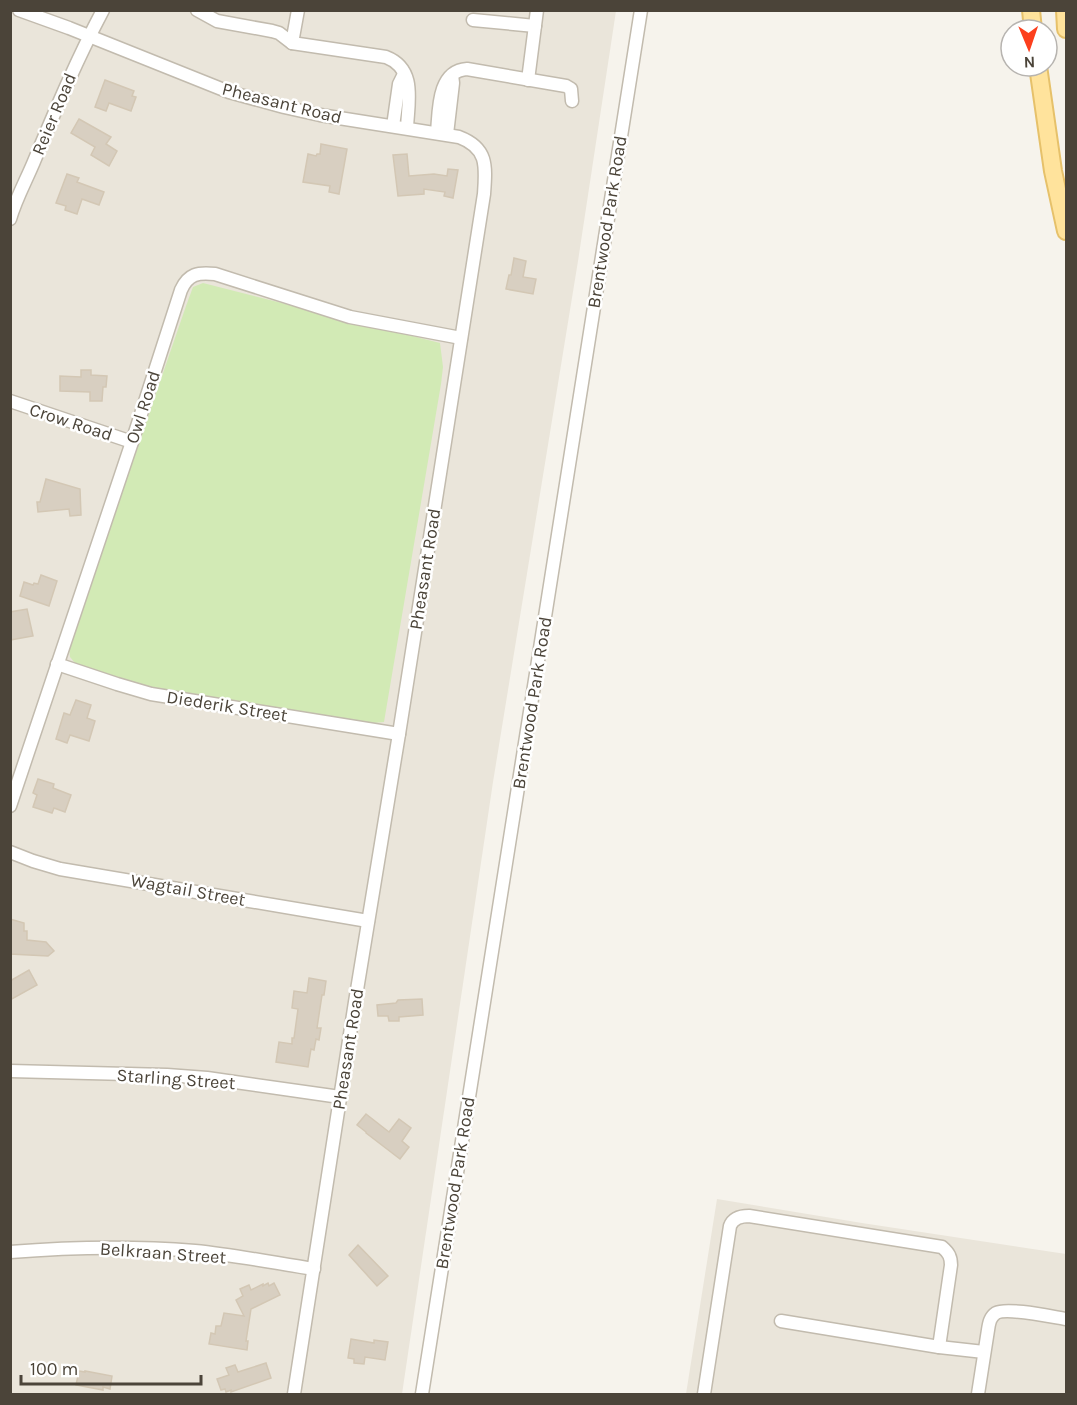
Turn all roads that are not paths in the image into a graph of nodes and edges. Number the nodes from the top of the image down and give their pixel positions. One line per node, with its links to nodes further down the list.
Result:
1 (19, 10): 11 (street, Pheasant Road)
2 (103, 10): 11 (street, Reier Road)
3 (197, 10): 12 (street)
4 (298, 10): 12 (street)
5 (537, 10): 9 (street)
6 (641, 10): 40 (street, Brentwood Park Road)
7 (1065, 10): 10 (main road)
8 (473, 20): 9 (street)
9 (536, 26): 15 (street)
10 (1066, 29)
11 (88, 37): 17 (street, Pheasant Road); 20 (street, Reier Road)
12 (292, 43): 13 (street)
13 (404, 74): 17 (street); 18 (street)
14 (1040, 78): 22 (main road)
15 (528, 80): 16 (street); 19 (street)
16 (572, 100)
17 (393, 126): 18 (street, Pheasant Road)
18 (407, 128): 19 (street, Pheasant Road)
19 (442, 134): 23 (street, Pheasant Road)
20 (12, 206): 21 (street, Reier Road)
21 (10, 219)
22 (1066, 231)
23 (461, 338): 25 (street, Owl Road); 27 (street, Pheasant Road)
24 (10, 402): 25 (street, Crow Road)
25 (132, 442): 26 (street, Owl Road)
26 (57, 664): 27 (street, Diederik Street); 28 (street, Owl Road)
27 (399, 734): 30 (street, Pheasant Road)
28 (10, 806)
29 (10, 852): 30 (street, Wagtail Street)
30 (368, 921): 32 (street, Pheasant Road)
31 (10, 1071): 32 (street, Starling Street)
32 (340, 1098): 34 (street, Pheasant Road)
33 (10, 1252): 34 (street, Belkraan Street)
34 (314, 1269): 39 (street, Pheasant Road)
35 (1066, 1319): 38 (street)
36 (782, 1321): 37 (street)
37 (939, 1347): 38 (street); 41 (street)
38 (984, 1352): 42 (street)
39 (294, 1395)
40 (422, 1395)
41 (704, 1395)
42 (978, 1395)

